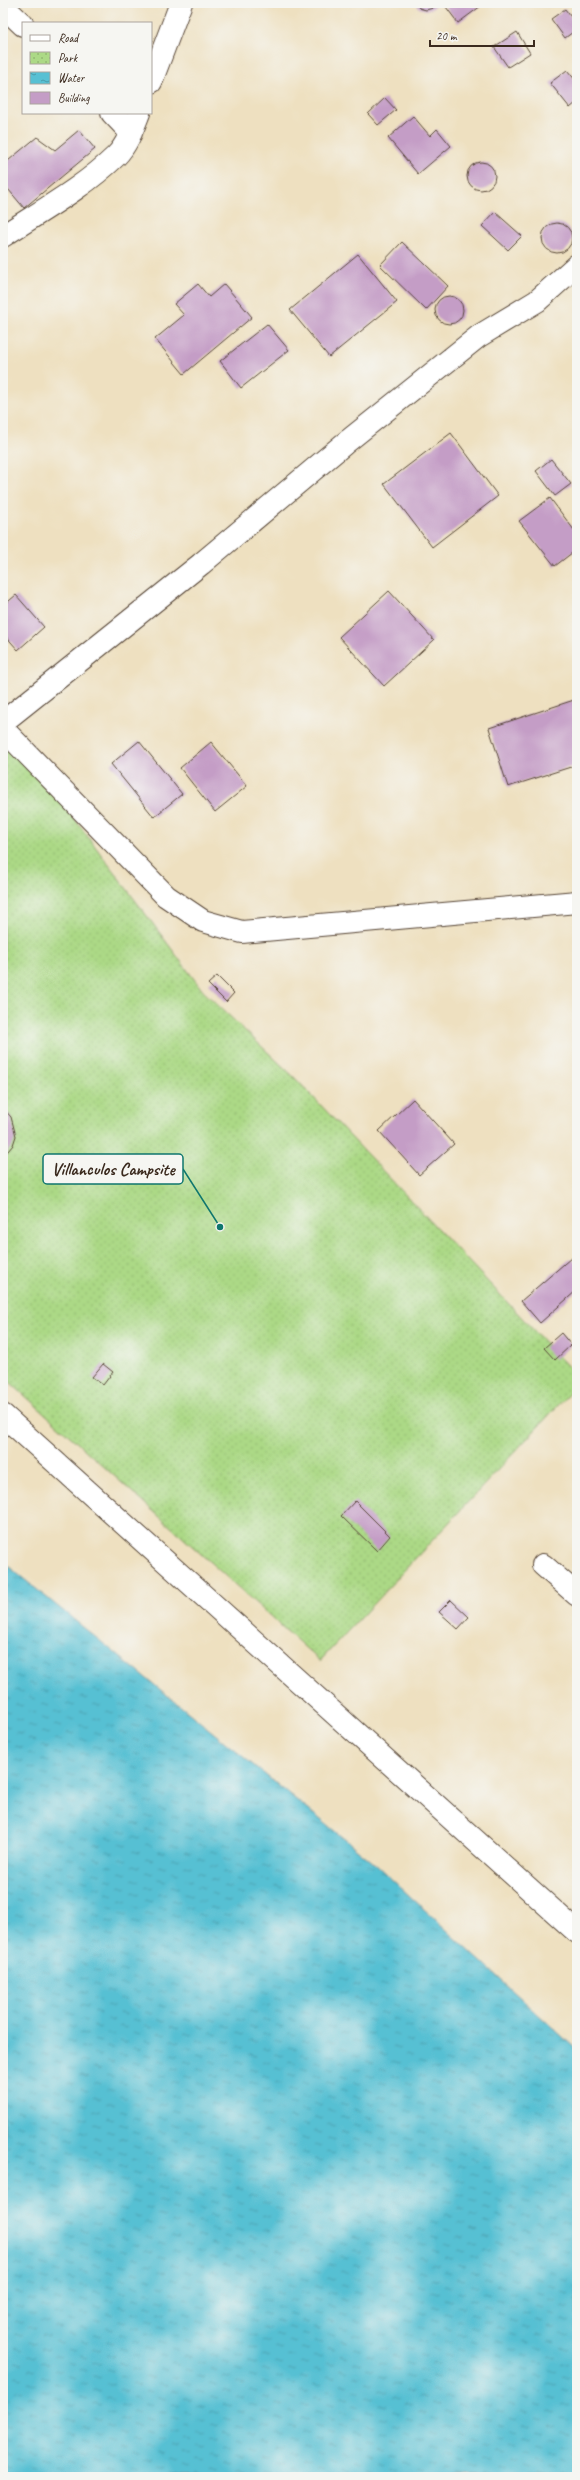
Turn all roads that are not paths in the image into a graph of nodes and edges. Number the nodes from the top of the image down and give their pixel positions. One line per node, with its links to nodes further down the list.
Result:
1 (181, 3): 4 (street)
2 (3, 6): 3 (street)
3 (22, 24)
4 (152, 79)
5 (113, 114): 7 (street)
6 (139, 114): 7 (street)
7 (131, 133): 8 (street)
8 (3, 236)
9 (577, 265): 10 (street)
10 (3, 722)
11 (3, 729): 12 (street)
12 (577, 902)
13 (3, 1415): 16 (street)
14 (543, 1565): 15 (street)
15 (577, 1595)
16 (577, 1932)

